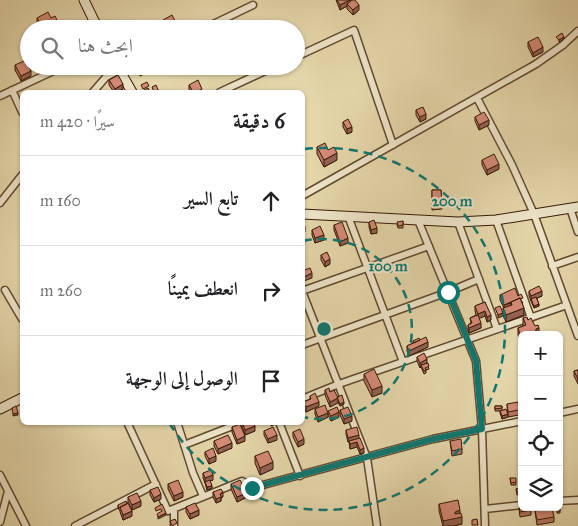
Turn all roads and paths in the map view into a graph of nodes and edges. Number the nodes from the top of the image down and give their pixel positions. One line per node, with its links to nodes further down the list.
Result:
1 (84, 0): 3 (street)
2 (253, 5): 4 (street)
3 (94, 20)
4 (222, 20)
5 (578, 31): 16 (street)
6 (305, 53): 18 (street)
7 (44, 75): 11 (street)
8 (109, 75): 12 (street)
9 (125, 75): 13 (street)
10 (257, 75): 14 (street)
11 (12, 90): 15 (street); 17 (street)
12 (95, 90)
13 (131, 90)
14 (224, 90)
15 (0, 96)
16 (477, 98): 18 (street); 24 (street)
17 (20, 108)
18 (393, 145): 20 (street)
19 (20, 178): 21 (street)
20 (305, 194)
21 (0, 203)
22 (574, 208): 24 (street); 29 (street)
23 (305, 214): 25 (street)
24 (534, 214): 27 (street); 32 (street)
25 (348, 216): 26 (street); 33 (street)
26 (418, 220): 28 (street); 30 (street)
27 (496, 220): 28 (street); 42 (street)
28 (458, 222): 34 (street)
29 (578, 232)
30 (429, 246): 33 (street); 37 (street)
31 (578, 257): 32 (street)
32 (552, 266): 39 (street)
33 (367, 268): 36 (street); 40 (street)
34 (479, 279): 37 (street); 43 (street)
35 (5, 290): 41 (street)
36 (305, 290)
37 (448, 292): 40 (street); 46 (street)
38 (305, 298): 45 (street)
39 (567, 305): 42 (street); 44 (street)
40 (385, 315): 45 (street); 48 (street)
41 (20, 316)
42 (531, 318): 43 (street)
43 (497, 329): 46 (street)
44 (578, 336)
45 (321, 338): 47 (street); 49 (street)
46 (468, 340): 48 (street); 60 (street)
47 (305, 344)
48 (403, 362): 49 (street)
49 (339, 384): 50 (street); 62 (street)
50 (305, 398)
51 (20, 399): 52 (street)
52 (0, 408)
53 (578, 410): 54 (street)
54 (563, 412)
55 (518, 422): 60 (street)
56 (128, 425): 65 (street)
57 (178, 425): 61 (street)
58 (235, 425): 61 (street)
59 (280, 425): 64 (street)
60 (482, 429): 62 (street); 72 (street)
61 (184, 445): 67 (street)
62 (367, 458): 64 (street); 77 (street)
63 (0, 475): 66 (street)
64 (300, 476): 67 (street)
65 (156, 484): 71 (street); 75 (street)
66 (8, 491): 73 (street); 74 (street)
67 (203, 496): 71 (street)
68 (578, 500): 69 (street)
69 (563, 501)
70 (518, 505): 72 (street)
71 (174, 509): 76 (street)
72 (485, 509): 78 (street)
73 (0, 522)
74 (26, 526)
75 (75, 526)
76 (174, 526)
77 (377, 526)
78 (485, 526)

